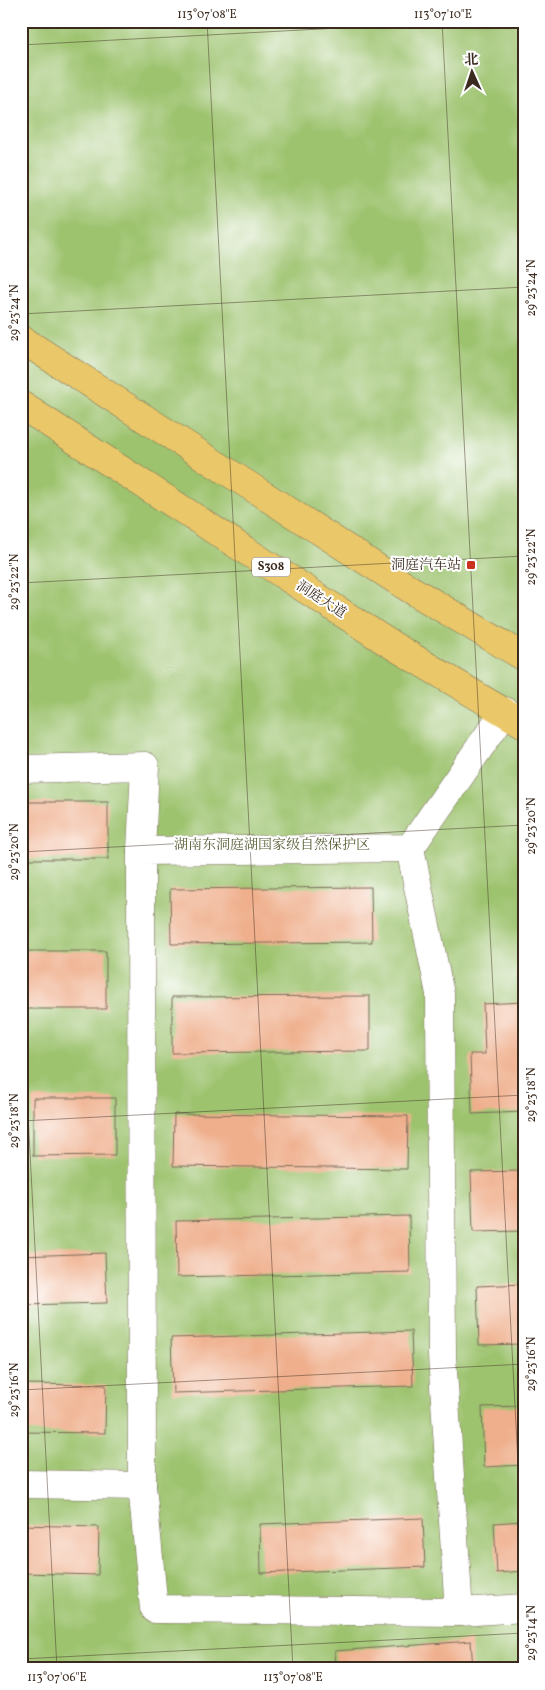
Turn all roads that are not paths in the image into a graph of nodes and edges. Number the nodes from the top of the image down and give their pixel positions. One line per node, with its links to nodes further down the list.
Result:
1 (21, 339): 3 (main road)
2 (21, 405): 4 (main road, 洞庭大道 / S308)
3 (524, 657)
4 (514, 717): 6 (street)
5 (21, 770): 7 (street)
6 (410, 848): 7 (street); 11 (street)
7 (141, 851): 9 (street)
8 (21, 1484): 9 (street)
9 (142, 1486): 11 (street)
10 (524, 1608): 11 (street)
11 (459, 1612)

